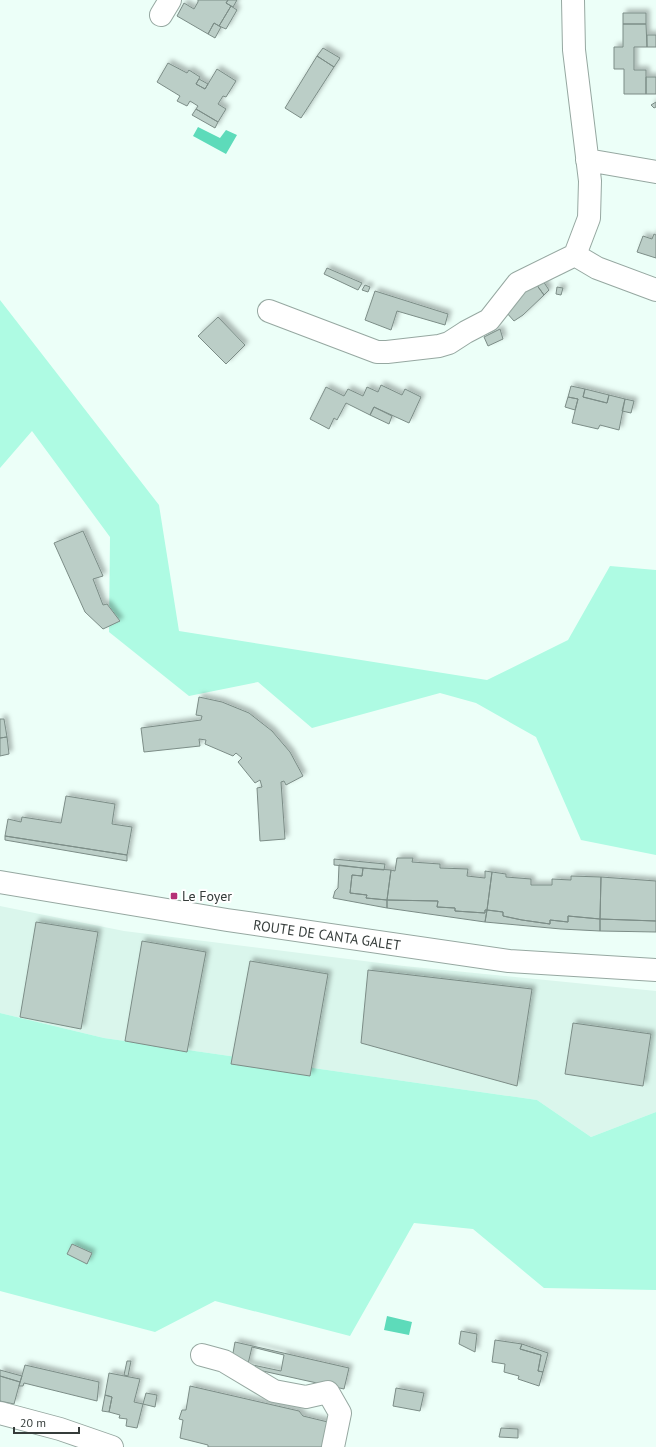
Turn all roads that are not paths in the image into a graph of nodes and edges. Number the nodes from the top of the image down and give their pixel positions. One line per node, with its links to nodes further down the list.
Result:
1 (573, 0): 2 (street)
2 (587, 160): 3 (street); 4 (street)
3 (656, 172)
4 (575, 255): 5 (street); 6 (street)
5 (656, 290)
6 (269, 311)
7 (0, 882): 8 (street, ROUTE DE CANTA GALET)
8 (656, 970)
9 (202, 1355): 12 (street)
10 (0, 1413): 11 (street)
11 (112, 1447)
12 (333, 1447)

